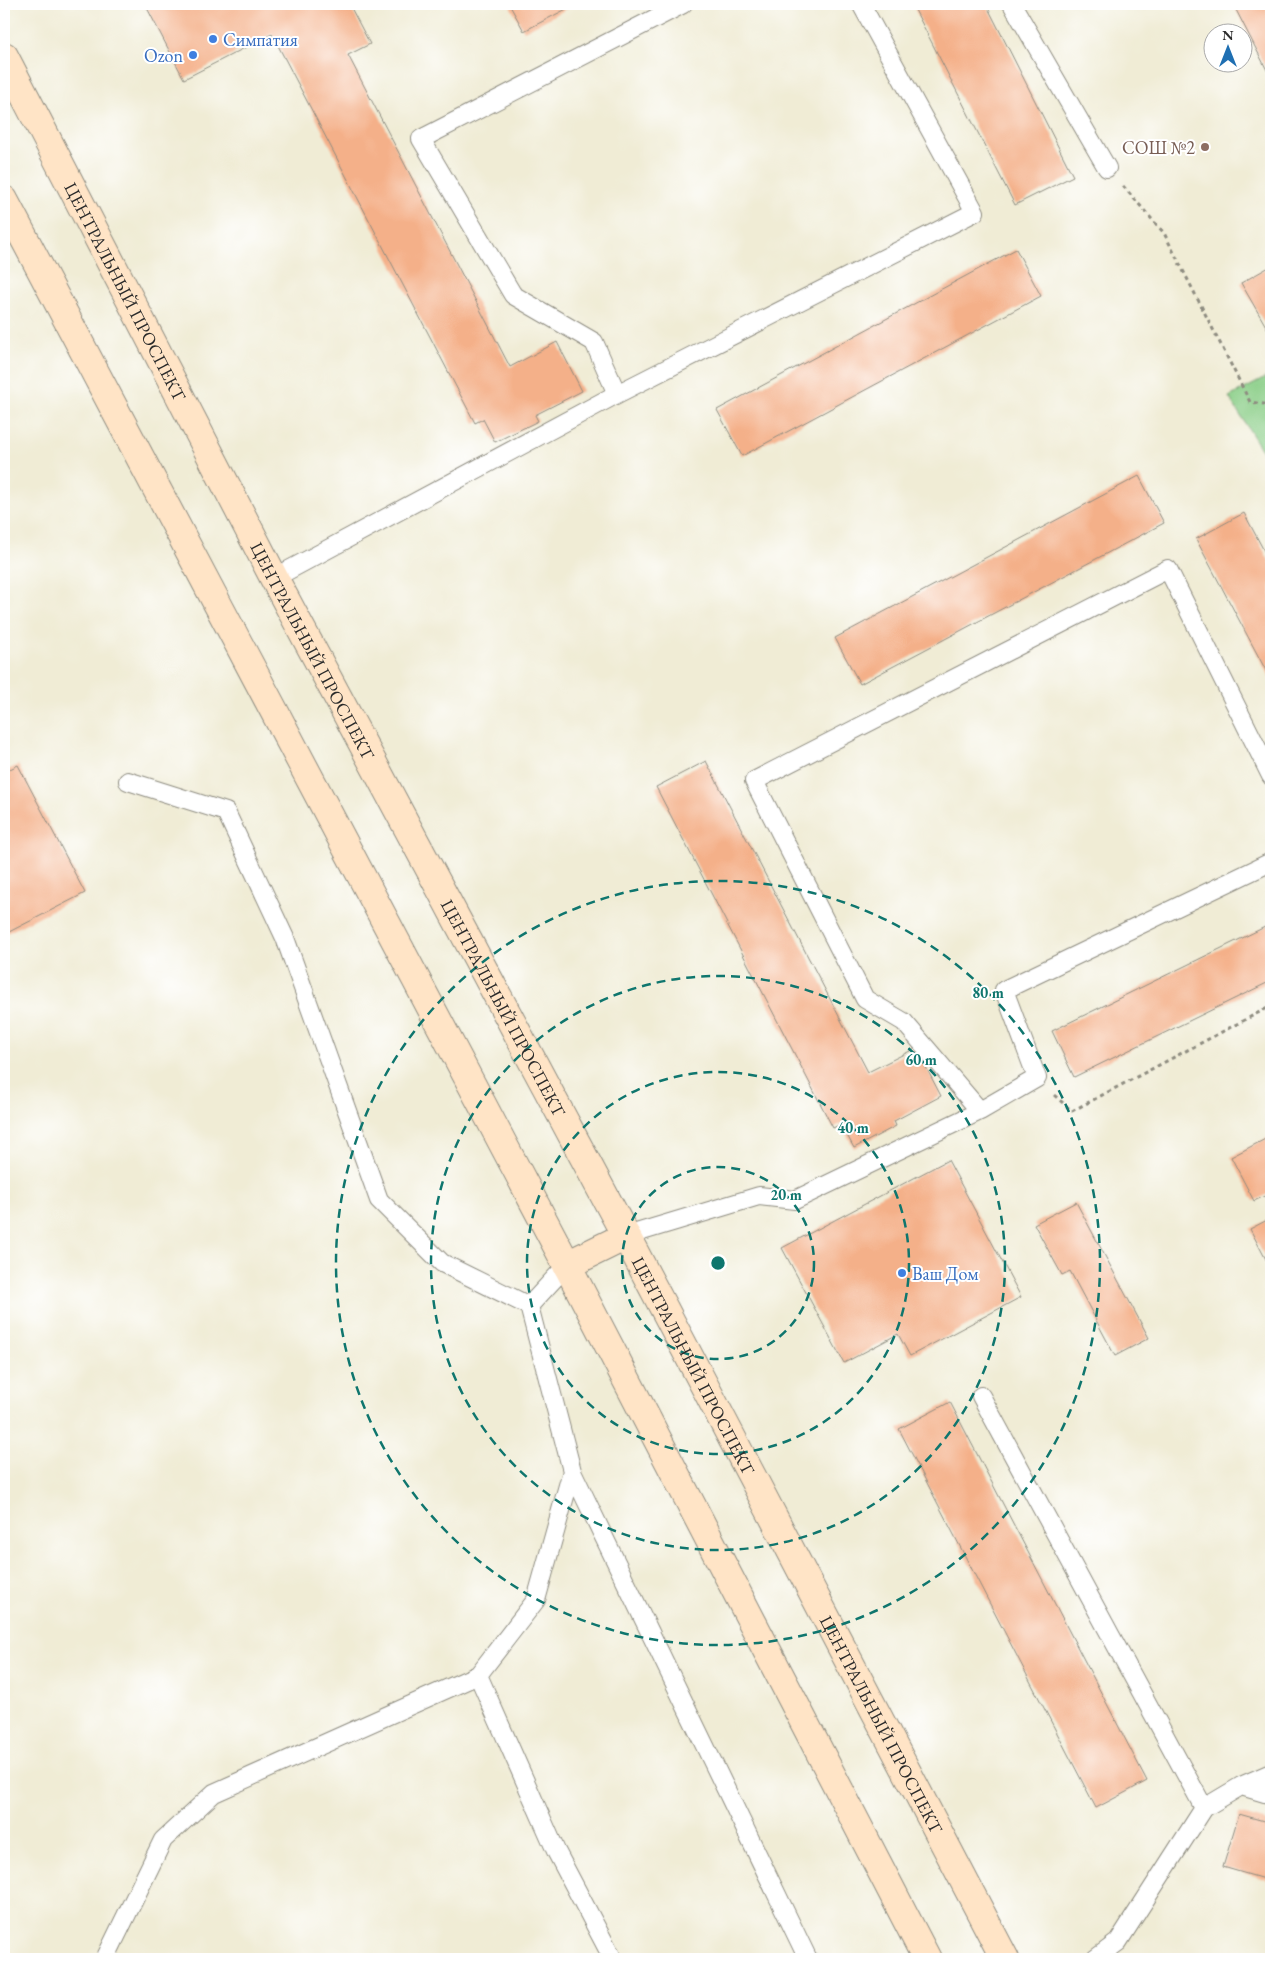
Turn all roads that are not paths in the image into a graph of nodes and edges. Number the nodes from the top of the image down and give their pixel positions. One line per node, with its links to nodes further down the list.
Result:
1 (683, 4): 7 (lane)
2 (861, 4): 7 (lane)
3 (1012, 4): 5 (lane)
4 (4, 56): 8 (main road, ЦЕНТРАЛЬНЫЙ ПРОСПЕКТ)
5 (1108, 168)
6 (4, 200): 15 (main road)
7 (617, 394): 8 (lane)
8 (274, 578): 14 (main road, ЦЕНТРАЛЬНЫЙ ПРОСПЕКТ)
9 (1271, 776): 12 (lane)
10 (128, 781): 16 (lane)
11 (1271, 862): 12 (lane)
12 (980, 1111): 13 (lane); 14 (lane)
13 (959, 1132)
14 (626, 1236): 15 (main road); 28 (main road, ЦЕНТРАЛЬНЫЙ ПРОСПЕКТ)
15 (567, 1265): 16 (lane); 27 (main road)
16 (529, 1306): 18 (lane)
17 (981, 1396): 23 (lane)
18 (572, 1471): 19 (lane); 26 (lane)
19 (478, 1675): 24 (lane); 25 (lane)
20 (1271, 1773): 21 (lane)
21 (1241, 1786): 22 (lane); 23 (lane)
22 (1271, 1795)
23 (1204, 1808): 29 (lane)
24 (105, 1959)
25 (613, 1959)
26 (808, 1959)
27 (927, 1959)
28 (1005, 1959)
29 (1095, 1959)

